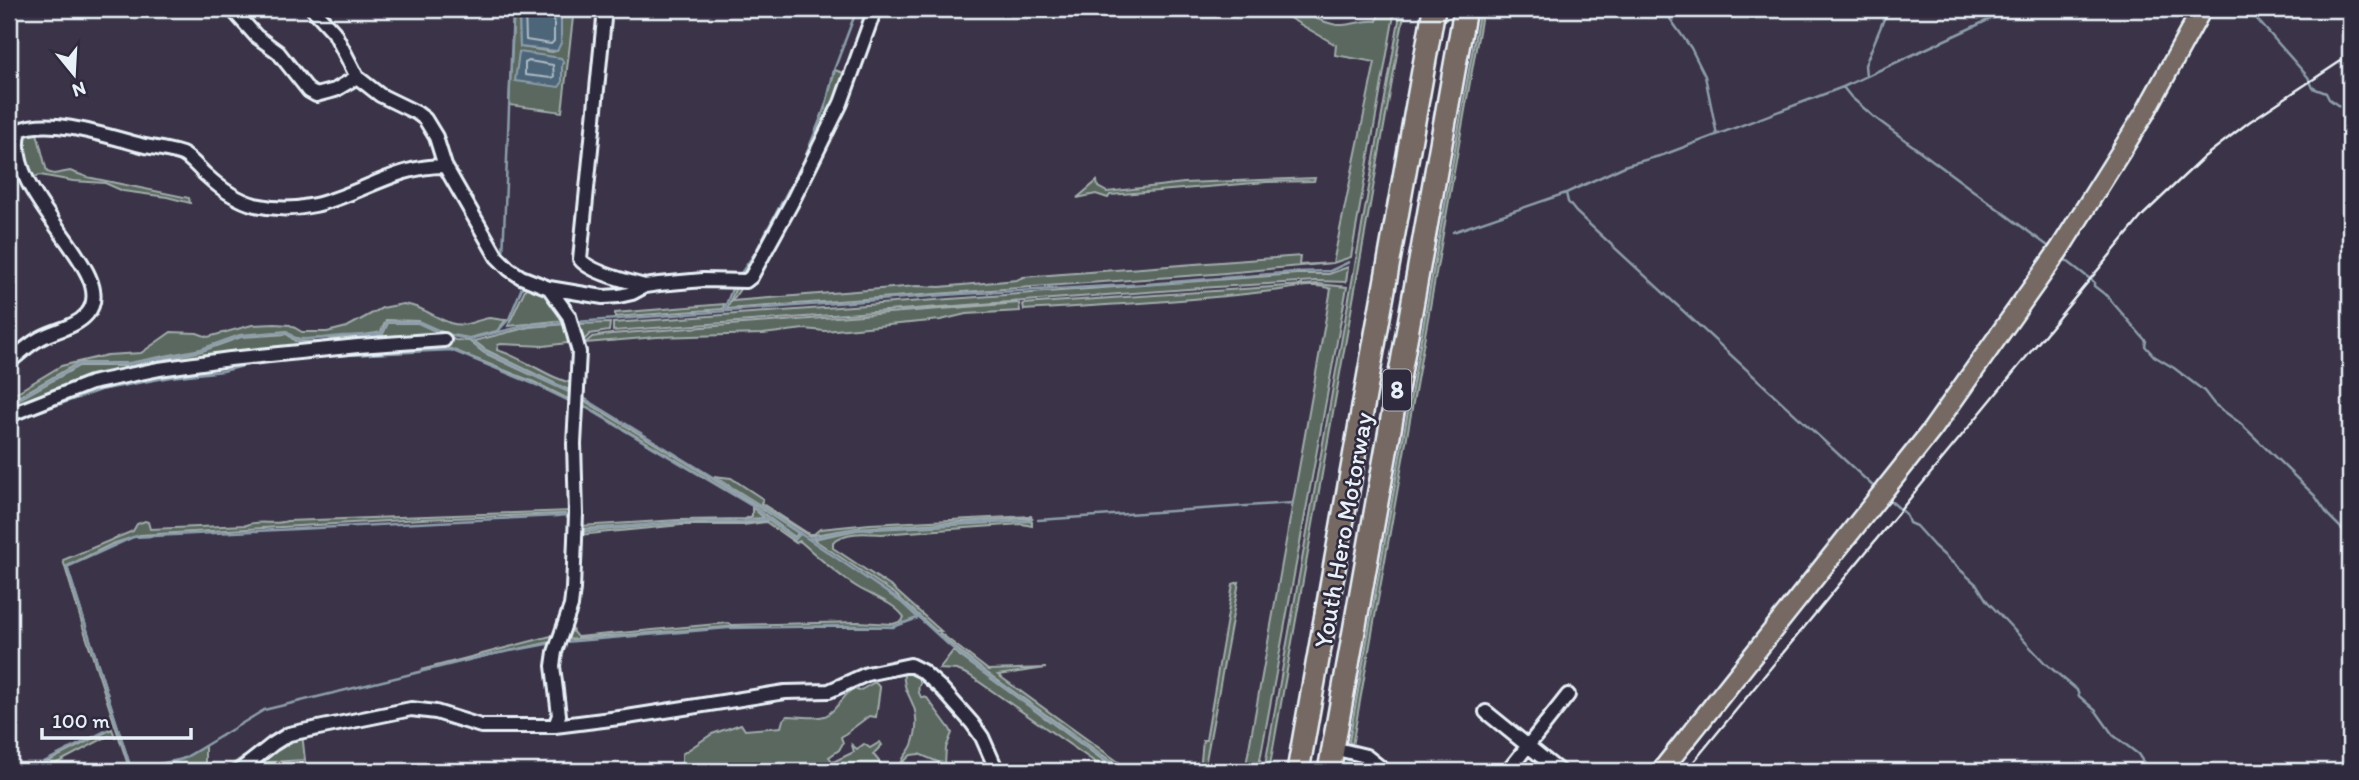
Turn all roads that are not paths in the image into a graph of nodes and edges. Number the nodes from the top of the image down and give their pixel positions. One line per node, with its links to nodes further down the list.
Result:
1 (232, 9): 8 (street)
2 (313, 9): 8 (street)
3 (606, 9): 10 (street)
4 (875, 9): 10 (street)
5 (1434, 9): 22 (highway, Youth Hero Motorway / 8)
6 (1465, 9): 19 (highway, Youth Hero Motorway / 8)
7 (2202, 9): 27 (main road)
8 (358, 77): 9 (street)
9 (445, 166): 11 (street); 13 (street)
10 (645, 286): 11 (street)
11 (550, 288): 17 (street)
12 (444, 340): 14 (street)
13 (9, 362)
14 (9, 415)
15 (1567, 695): 18 (street)
16 (1486, 712): 18 (street)
17 (555, 726): 20 (street); 21 (street)
18 (1528, 746): 25 (street); 26 (street)
19 (1333, 748): 23 (highway, Youth Hero Motorway / 8); 24 (street)
20 (239, 771)
21 (997, 771)
22 (1298, 771)
23 (1329, 771)
24 (1385, 771)
25 (1508, 771)
26 (1559, 771)
27 (1661, 771)

